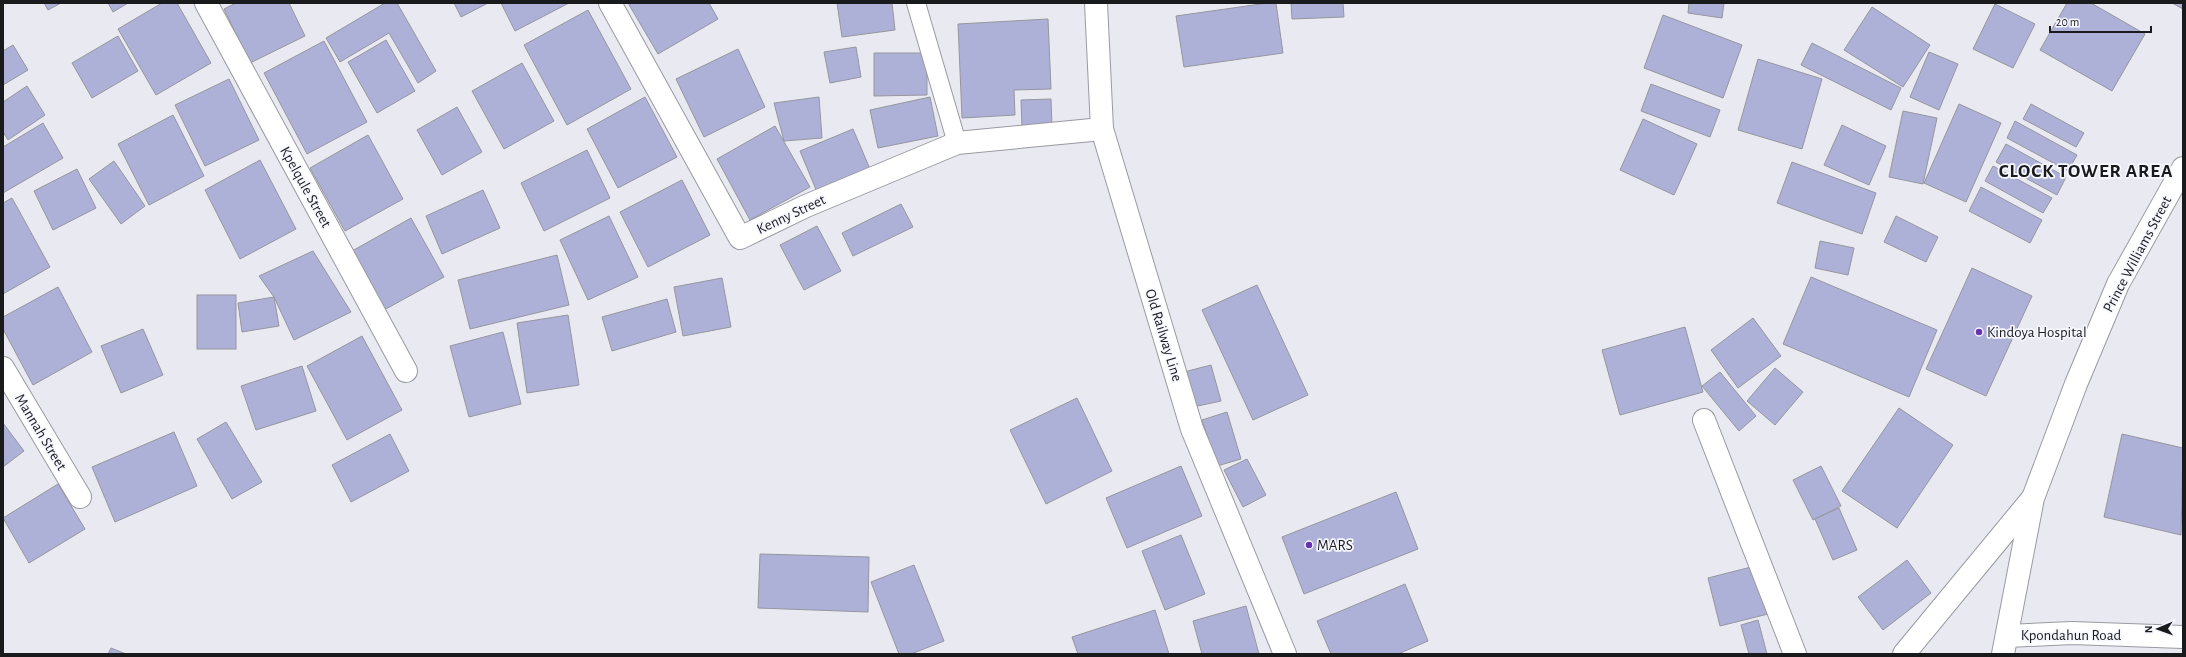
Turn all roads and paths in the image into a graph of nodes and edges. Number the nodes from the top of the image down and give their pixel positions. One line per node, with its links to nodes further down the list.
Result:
1 (206, 3): 9 (street, Kpelqule Street)
2 (610, 3): 6 (street, Kenny Street)
3 (916, 3): 6 (lane)
4 (1096, 3): 5 (street, Old Railway Line)
5 (1102, 129): 6 (street, Kenny Street); 15 (street, Old Railway Line)
6 (957, 143)
7 (2183, 168): 12 (street, Prince Williams Street)
8 (3, 368): 11 (street, Mannah Street)
9 (406, 371)
10 (1704, 420): 16 (street)
11 (80, 496)
12 (2032, 498): 14 (street); 17 (street)
13 (2183, 637): 14 (street, Kpondahun Road)
14 (2005, 645)
15 (1285, 654)
16 (1795, 654)
17 (1904, 654)

